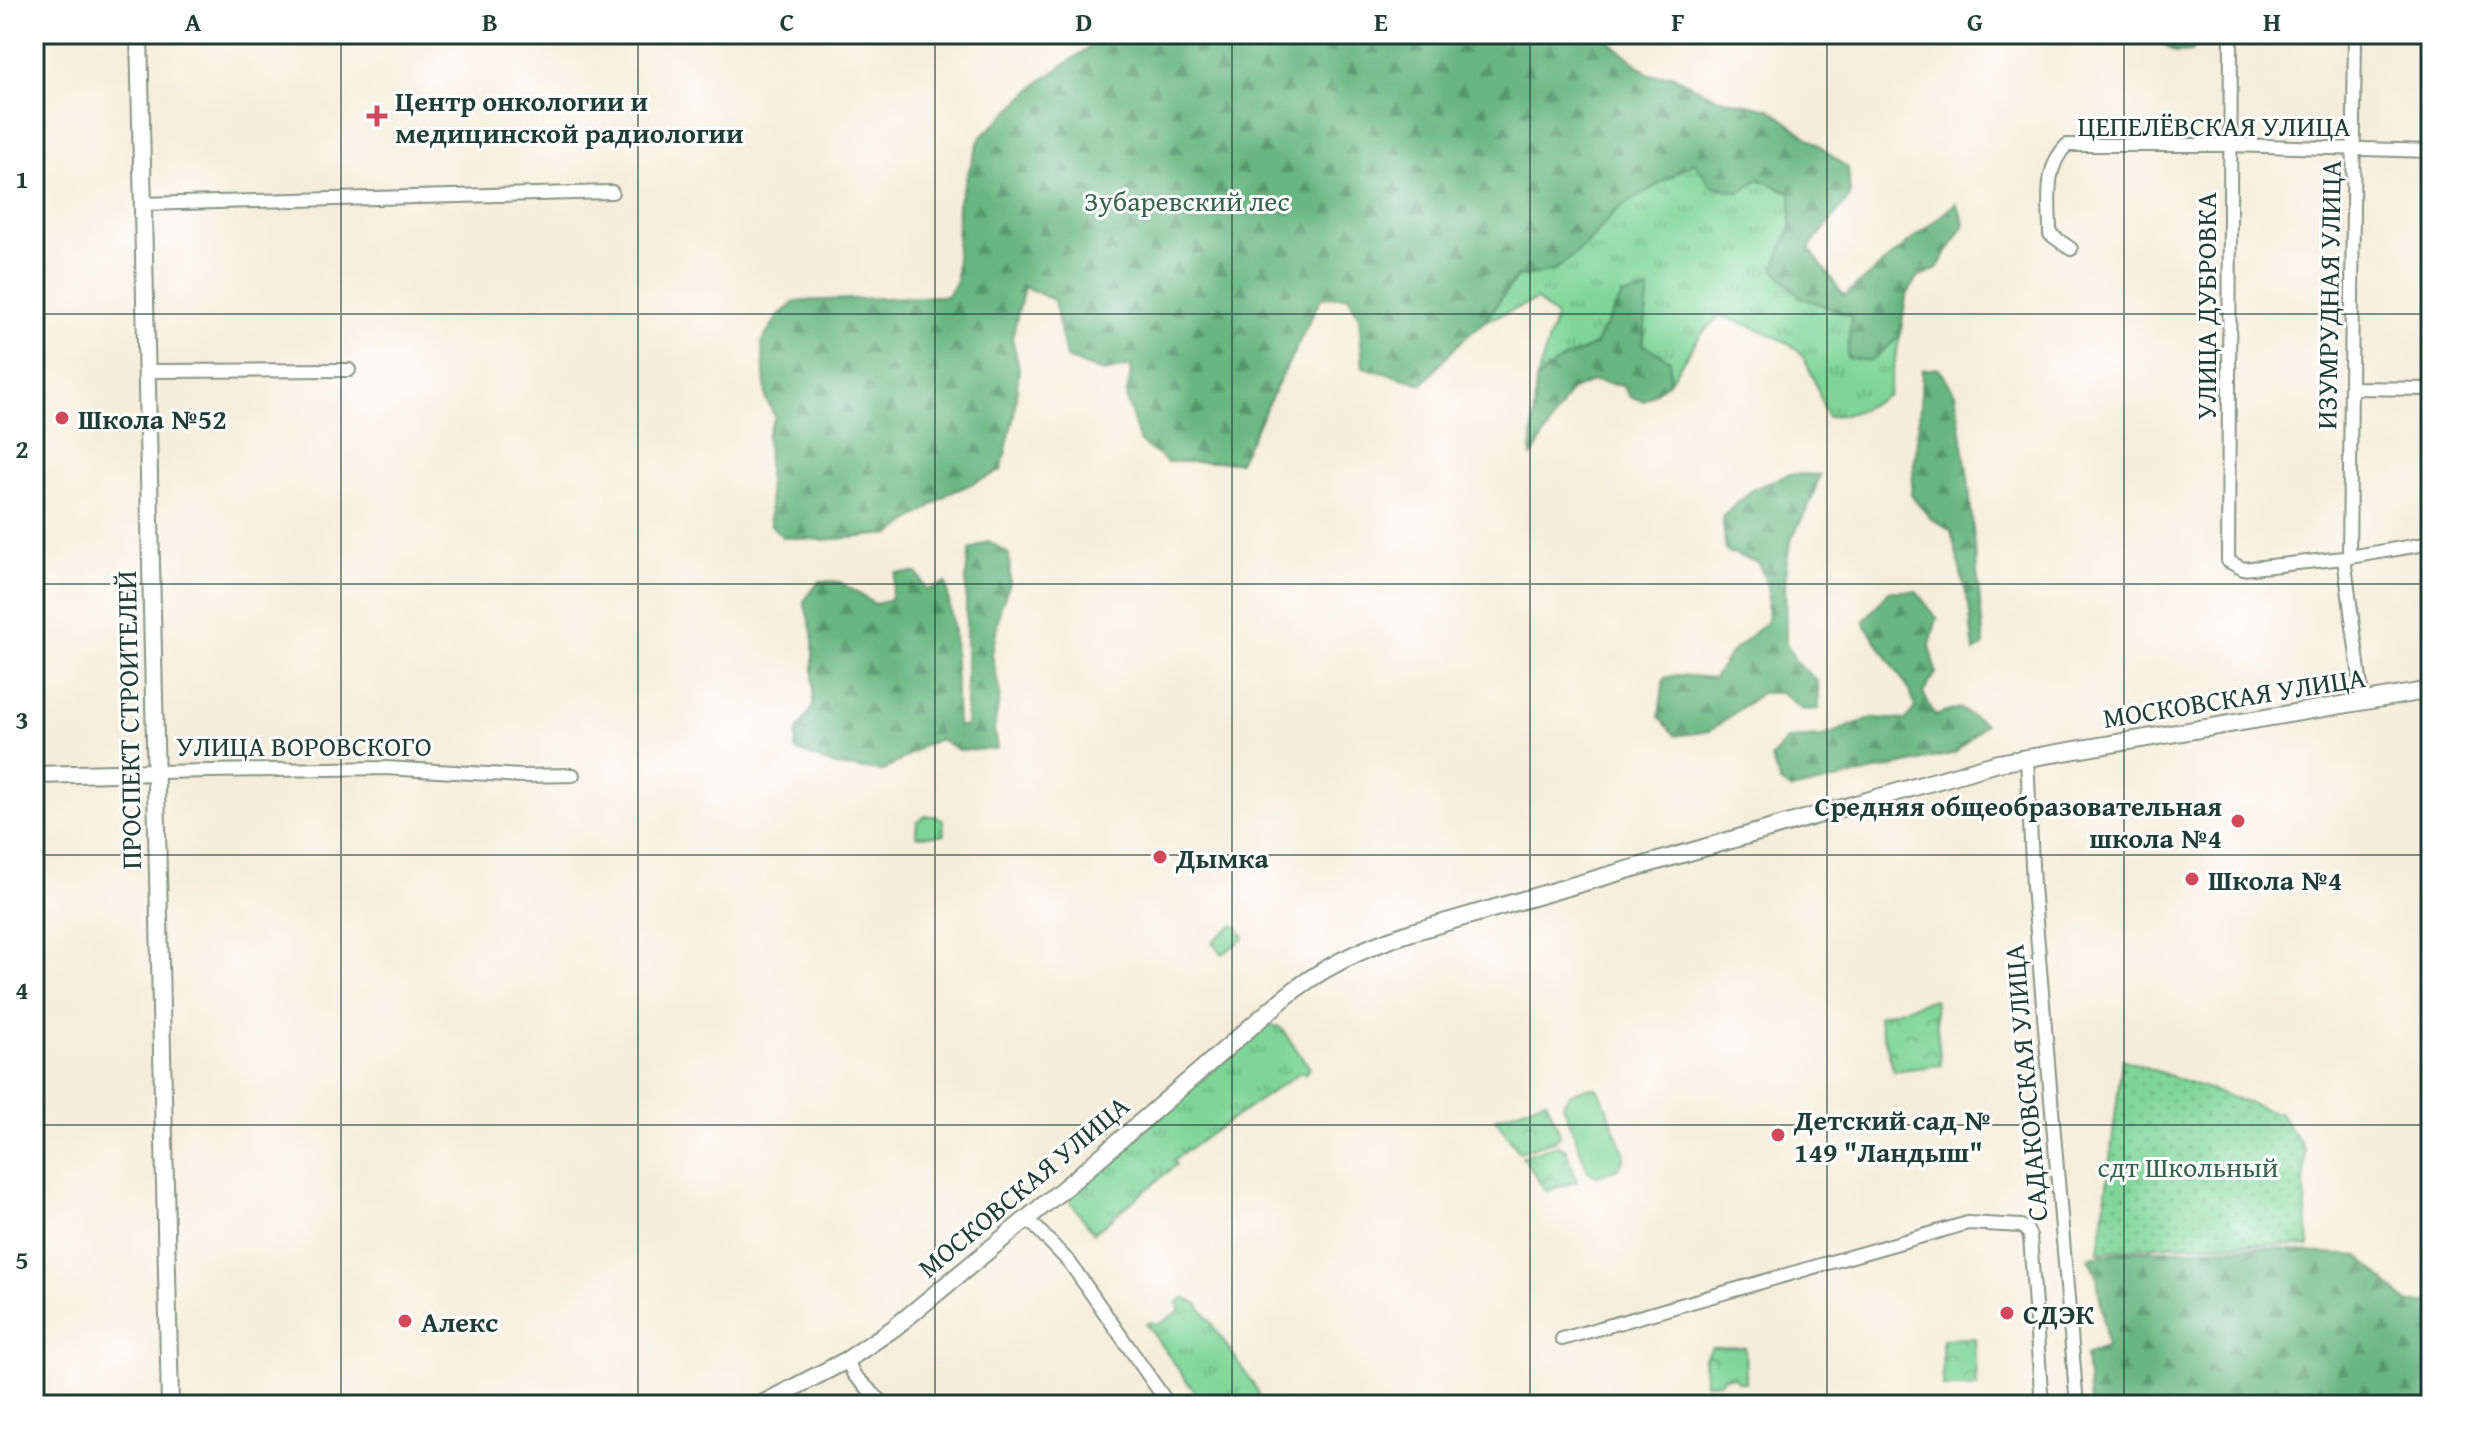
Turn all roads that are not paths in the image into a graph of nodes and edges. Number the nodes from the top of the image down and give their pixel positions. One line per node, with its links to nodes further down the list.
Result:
1 (139, 34): 8 (main road, ПРОСПЕКТ СТРОИТЕЛЕЙ)
2 (2231, 34): 4 (street, УЛИЦА ДУБРОВКА)
3 (2355, 34): 5 (street, ИЗУМРУДНАЯ УЛИЦА)
4 (2230, 145): 5 (street, ЦЕПЕЛЁВСКАЯ УЛИЦА); 9 (street, ЦЕПЕЛЁВСКАЯ УЛИЦА); 15 (street, УЛИЦА ДУБРОВКА)
5 (2354, 150): 6 (street, ЦЕПЕЛЁВСКАЯ УЛИЦА); 12 (street, ИЗУМРУДНАЯ УЛИЦА)
6 (2431, 151)
7 (612, 192): 8 (street)
8 (142, 204): 11 (main road, ПРОСПЕКТ СТРОИТЕЛЕЙ)
9 (2071, 249)
10 (349, 370): 11 (street)
11 (146, 371): 19 (main road, ПРОСПЕКТ СТРОИТЕЛЕЙ)
12 (2351, 388): 13 (street); 15 (street, ИЗУМРУДНАЯ УЛИЦА)
13 (2431, 389)
14 (2431, 543): 15 (street)
15 (2346, 558): 17 (street, ИЗУМРУДНАЯ УЛИЦА)
16 (2431, 690): 17 (main road, МОСКОВСКАЯ УЛИЦА)
17 (2363, 702): 18 (main road, МОСКОВСКАЯ УЛИЦА)
18 (2027, 757): 22 (main road, МОСКОВСКАЯ УЛИЦА); 30 (street, САДАКОВСКАЯ УЛИЦА)
19 (156, 772): 20 (main road, УЛИЦА ВОРОВСКОГО); 21 (street, УЛИЦА ВОРОВСКОГО); 25 (main road, ПРОСПЕКТ СТРОИТЕЛЕЙ)
20 (34, 775)
21 (573, 775)
22 (1027, 1218): 24 (main road, МОСКОВСКАЯ УЛИЦА); 28 (street)
23 (1562, 1339): 29 (street)
24 (847, 1360): 26 (main road, МОСКОВСКАЯ УЛИЦА); 27 (street)
25 (170, 1405)
26 (760, 1405)
27 (885, 1405)
28 (1169, 1405)
29 (2042, 1405)
30 (2077, 1405)

